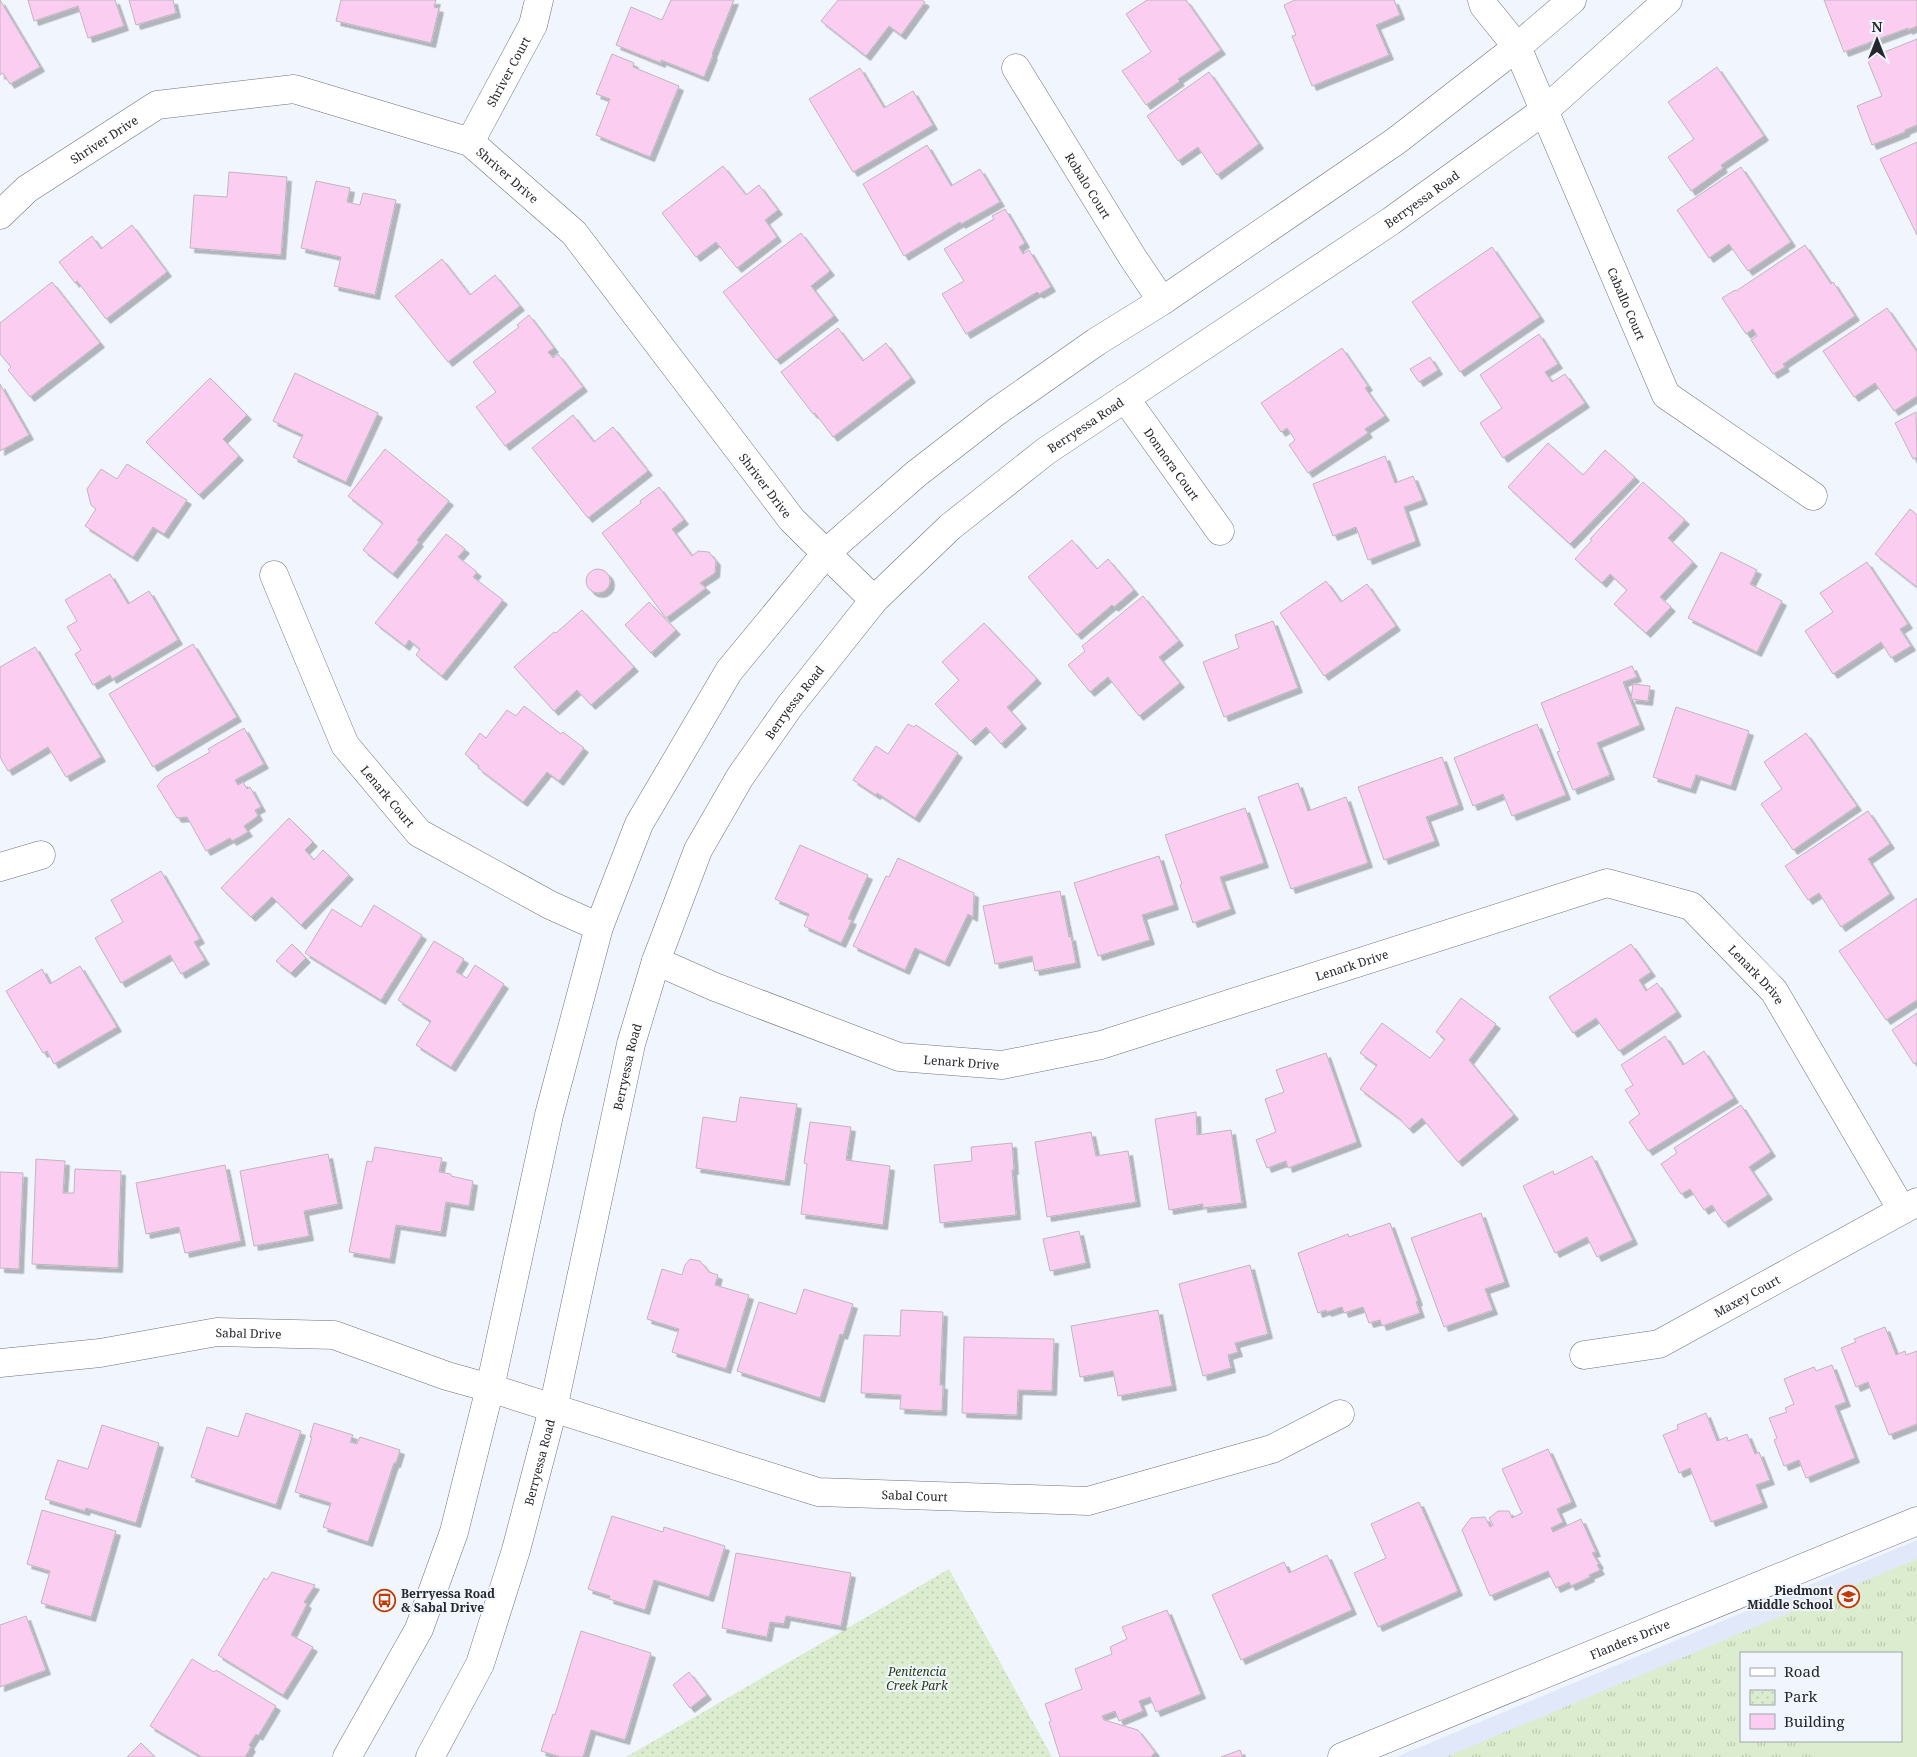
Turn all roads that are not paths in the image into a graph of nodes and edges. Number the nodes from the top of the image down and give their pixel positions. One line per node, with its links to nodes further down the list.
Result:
1 (538, 0): 8 (street, Shriver Court)
2 (1482, 0): 5 (street, Caballo Court)
3 (1572, 0): 5 (street)
4 (1668, 0): 7 (street, Berryessa Road)
5 (1517, 47): 7 (street, Caballo Court); 10 (street)
6 (1016, 68): 10 (street, Robalo Court)
7 (1545, 110): 11 (street, Berryessa Road); 12 (street, Caballo Court)
8 (470, 142): 9 (street, Shriver Drive); 14 (street, Shriver Drive)
9 (0, 215)
10 (1162, 301): 14 (street)
11 (1125, 398): 13 (street, Donnora Court); 16 (street, Berryessa Road)
12 (1813, 496)
13 (1220, 530)
14 (827, 552): 16 (street, Shriver Drive); 19 (street)
15 (274, 575): 19 (street, Lenark Court)
16 (874, 600): 20 (street, Berryessa Road)
17 (41, 855): 18 (street)
18 (0, 867)
19 (599, 926): 24 (street)
20 (656, 961): 21 (street, Lenark Drive); 25 (street, Berryessa Road)
21 (1909, 1206): 22 (street, Maxey Court)
22 (1584, 1356)
23 (0, 1363): 24 (street, Sabal Drive)
24 (490, 1388): 25 (street, Sabal Court); 28 (street)
25 (553, 1409): 26 (street, Sabal Court); 29 (street, Berryessa Road)
26 (1340, 1414)
27 (1917, 1521): 30 (street, Flanders Drive)
28 (347, 1757)
29 (430, 1757)
30 (1342, 1757)

